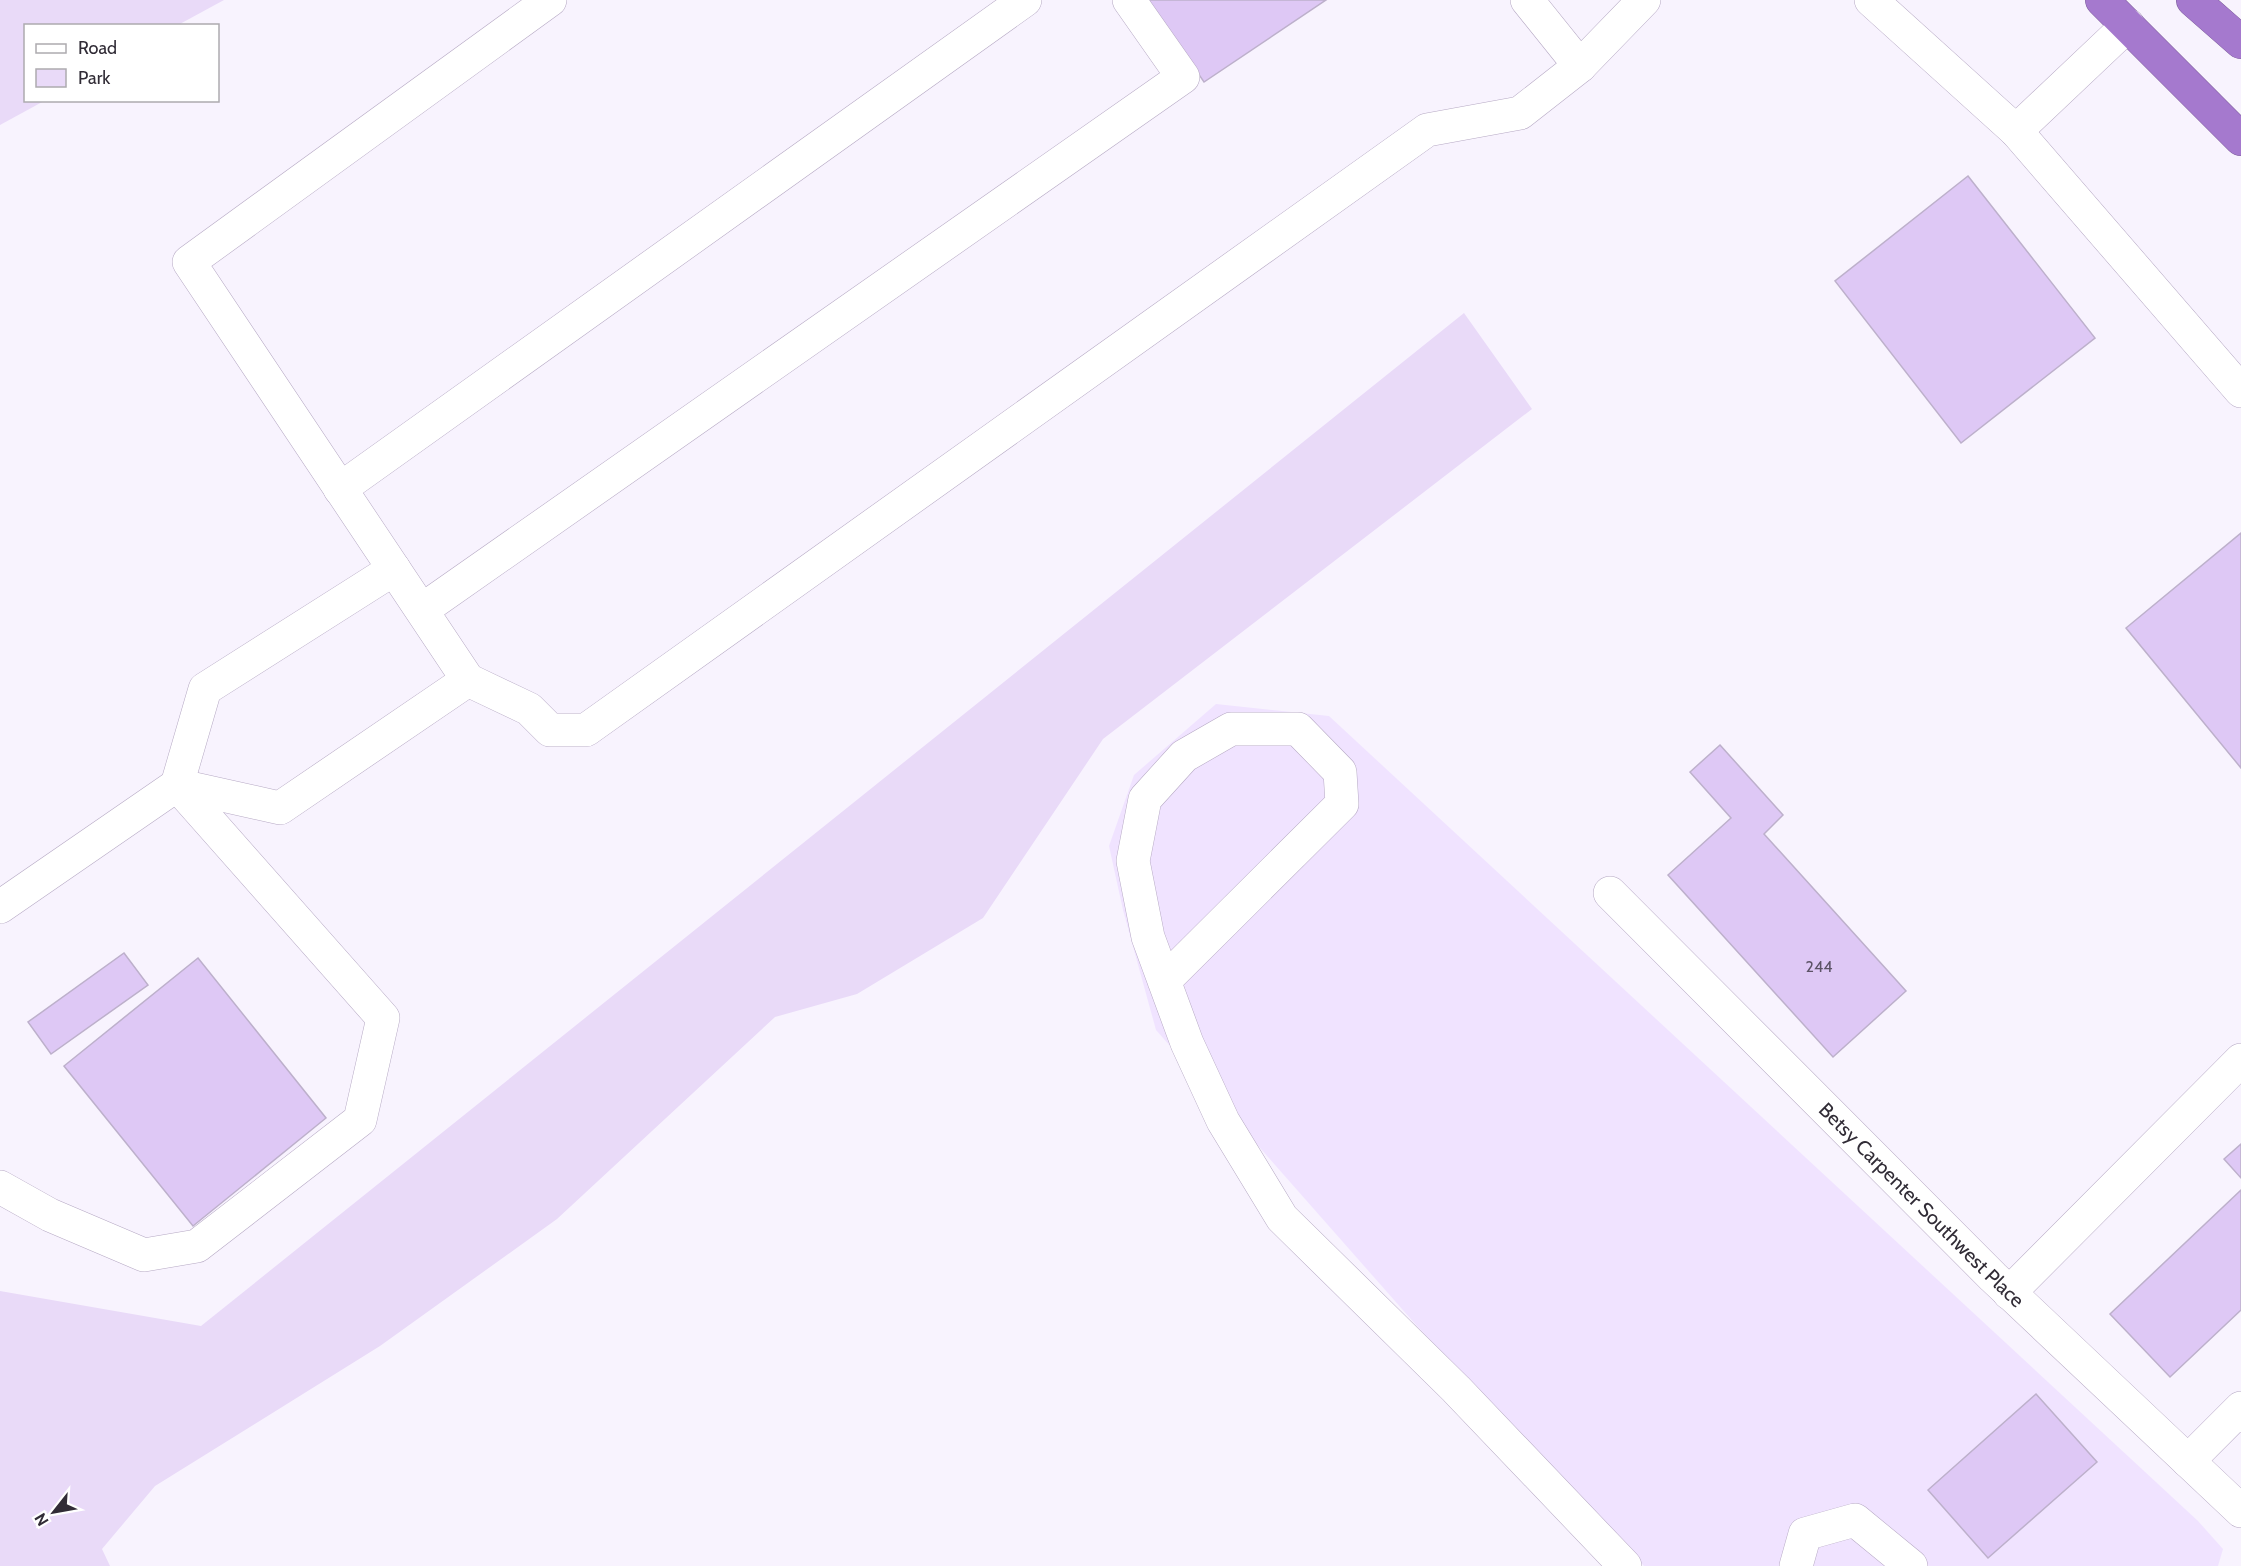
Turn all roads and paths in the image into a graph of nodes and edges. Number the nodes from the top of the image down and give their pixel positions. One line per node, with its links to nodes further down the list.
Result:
1 (550, 0): 15 (street)
2 (1025, 0): 15 (street)
3 (1129, 0): 17 (street)
4 (1527, 0): 11 (street)
5 (1644, 0): 11 (street)
6 (1871, 0): 12 (street)
7 (2102, 0): 9 (highway)
8 (2193, 0): 10 (highway)
9 (2128, 25): 12 (street); 13 (highway)
10 (2241, 42)
11 (1580, 66): 18 (street)
12 (2016, 131): 14 (street)
13 (2241, 139)
14 (2241, 391)
15 (340, 489): 16 (street)
16 (394, 569): 17 (street); 19 (street)
17 (422, 610): 18 (street)
18 (468, 680): 19 (street)
19 (177, 785): 21 (street); 24 (street)
20 (1610, 893): 25 (street, Betsy Carpenter Southwest Place)
21 (0, 907)
22 (1164, 981): 22 (street); 29 (street)
23 (2241, 1060): 25 (street)
24 (0, 1187)
25 (2009, 1293): 27 (street, Betsy Carpenter Southwest Place)
26 (2241, 1408): 27 (street)
27 (2188, 1461): 28 (street, Betsy Carpenter Southwest Place)
28 (2241, 1511)
29 (1625, 1566)
30 (1796, 1566): 31 (street)
31 (1911, 1566)

